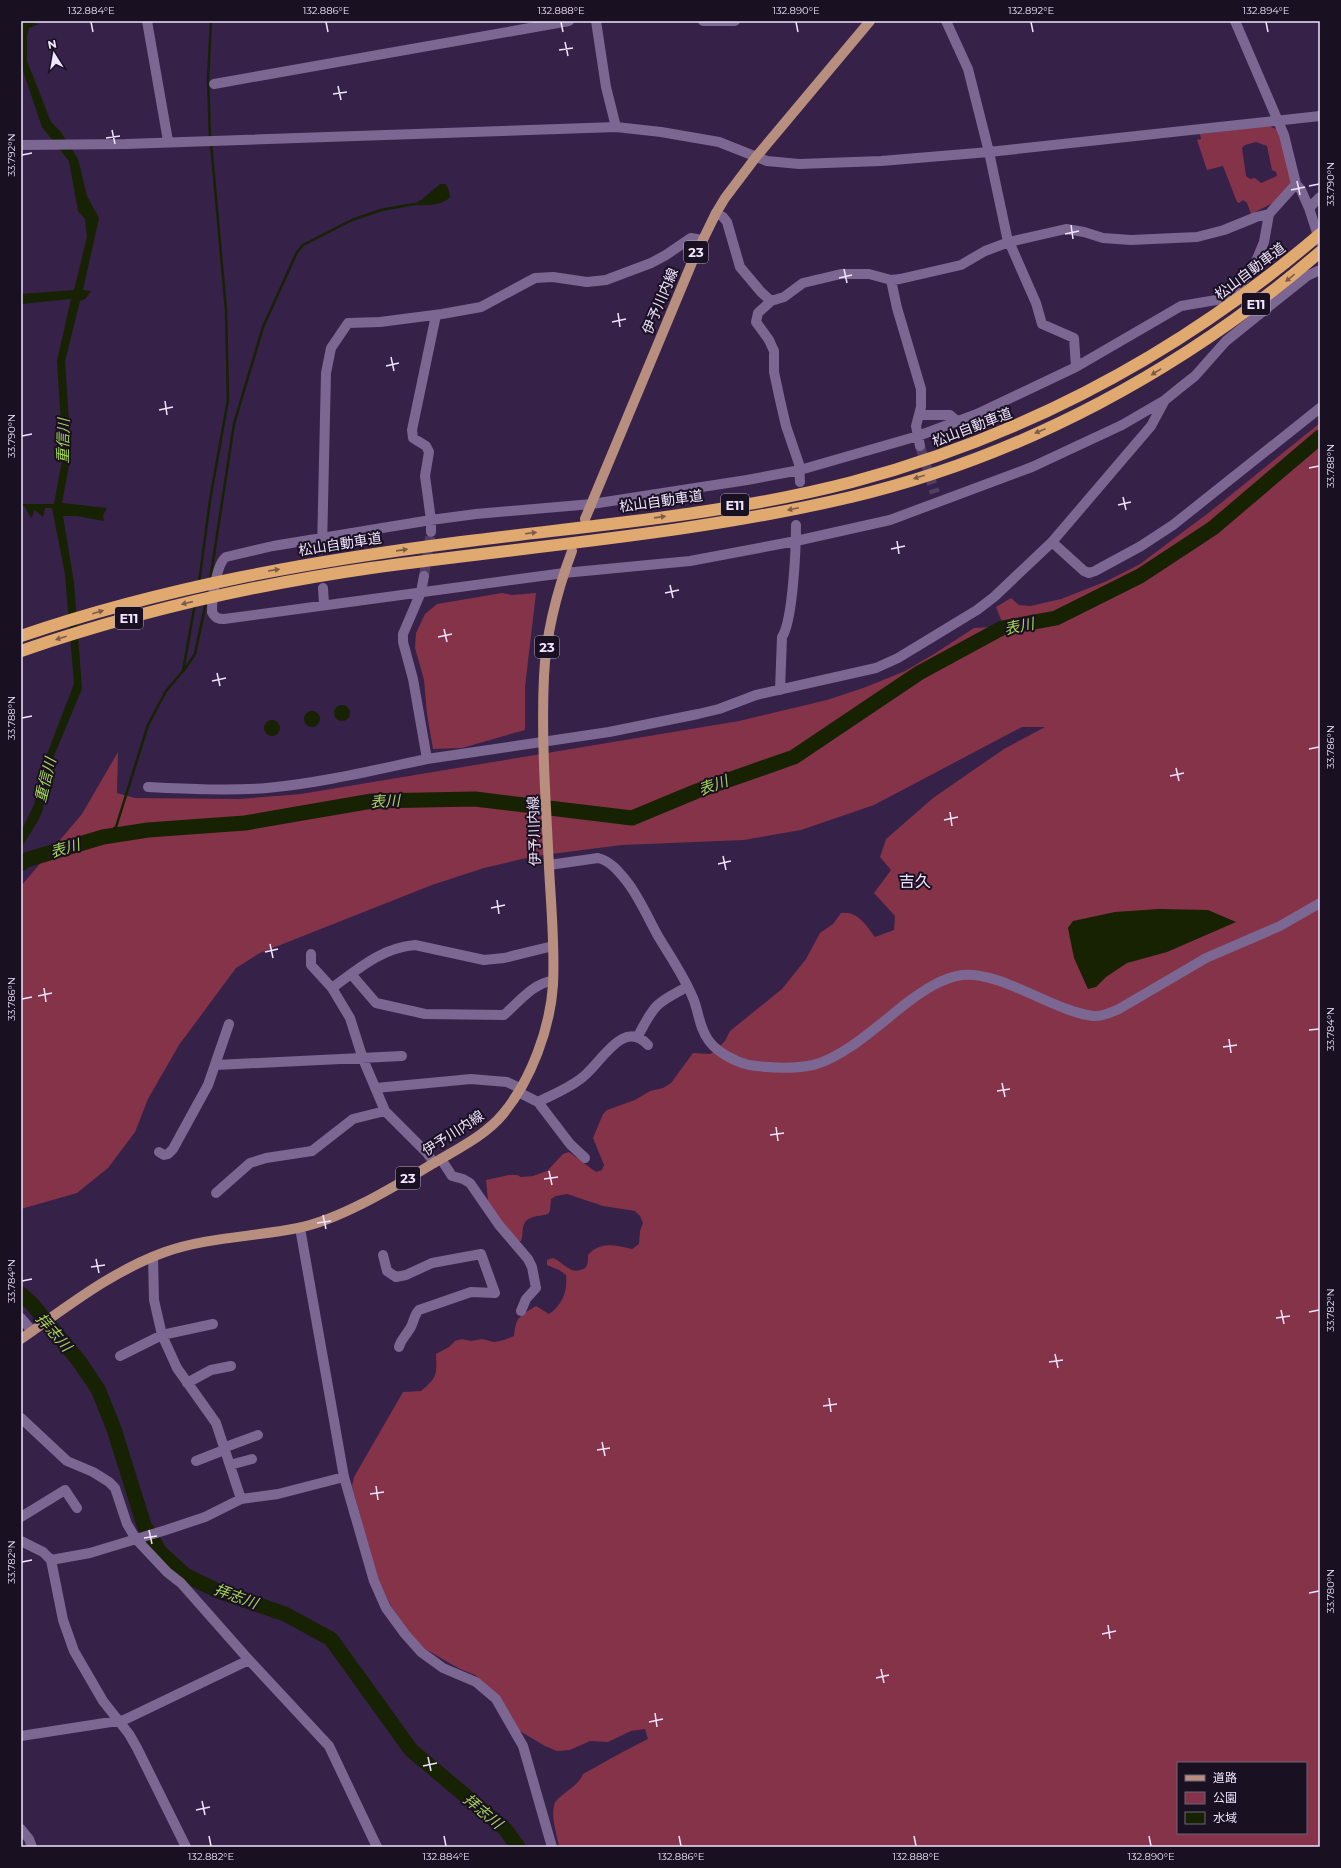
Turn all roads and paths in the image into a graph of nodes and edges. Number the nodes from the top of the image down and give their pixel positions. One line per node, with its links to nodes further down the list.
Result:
1 (147, 21): 13 (street)
2 (569, 21): 9 (street)
3 (596, 21): 12 (street)
4 (703, 21): 5 (street)
5 (736, 21)
6 (870, 21): 16 (main road, 伊予川内線 / 23)
7 (946, 21): 15 (street)
8 (1235, 21): 11 (street)
9 (214, 84)
10 (1320, 116): 11 (street)
11 (1278, 119): 15 (street); 17 (street)
12 (616, 127): 13 (street); 16 (street)
13 (168, 141): 14 (street)
14 (21, 145)
15 (989, 152): 16 (street); 24 (street)
16 (756, 157): 20 (main road, 伊予川内線 / 23)
17 (1296, 184): 19 (street); 21 (street)
18 (1320, 197): 19 (street)
19 (1309, 208): 25 (street)
20 (716, 213): 23 (main road, 伊予川内線 / 23); 30 (street)
21 (1269, 214): 24 (street); 29 (street)
22 (1320, 234): 56 (highway, 松山自動車道 / E11, one-way to 22)
23 (702, 240): 31 (street); 41 (main road, 伊予川内線 / 23)
24 (1009, 242): 28 (street); 33 (street)
25 (1320, 242)
26 (1320, 252): 57 (highway, 松山自動車道 / E11, one-way to 57)
27 (1320, 270): 32 (street)
28 (891, 280): 30 (street); 36 (street)
29 (1222, 299): 32 (street); 33 (street)
30 (771, 301): 39 (street)
31 (436, 315): 43 (street); 46 (street)
32 (1226, 341): 34 (street)
33 (1076, 367): 37 (street)
34 (1165, 400): 47 (street); 48 (street)
35 (1320, 408): 48 (street)
36 (919, 415): 37 (street); 38 (street)
37 (957, 421): 38 (street)
38 (919, 441): 39 (street)
39 (800, 470): 40 (street); 41 (street)
40 (800, 482)
41 (592, 504): 42 (main road, 伊予川内線 / 23); 43 (street)
42 (585, 519)
43 (431, 520): 45 (street); 46 (street)
44 (796, 525): 47 (street)
45 (431, 532)
46 (324, 537): 49 (street); 55 (street)
47 (796, 541): 51 (street); 58 (street)
48 (1052, 542): 58 (street)
49 (322, 549)
50 (572, 551): 51 (main road, 伊予川内線 / 23)
51 (564, 572): 54 (street); 59 (main road, 伊予川内線 / 23)
52 (424, 576): 54 (street)
53 (323, 588): 55 (street)
54 (421, 592): 55 (street); 60 (street)
55 (324, 604)
56 (21, 636)
57 (21, 651)
58 (780, 690): 59 (street)
59 (545, 745): 60 (street); 62 (main road, 伊予川内線 / 23)
60 (427, 760): 61 (street)
61 (148, 787)
62 (549, 862): 64 (main road, 伊予川内線 / 23); 68 (street)
63 (1320, 903): 68 (street)
64 (553, 946): 66 (street); 67 (main road, 伊予川内線 / 23)
65 (311, 954): 69 (street)
66 (351, 974): 67 (street); 69 (street)
67 (553, 981): 77 (main road, 伊予川内線 / 23)
68 (687, 987): 71 (street)
69 (332, 988): 74 (street)
70 (229, 1024): 75 (street)
71 (638, 1036): 72 (street); 78 (street)
72 (648, 1045)
73 (402, 1056): 74 (street)
74 (362, 1059): 75 (street); 76 (street)
75 (216, 1065): 80 (street)
76 (376, 1088): 77 (street); 79 (street)
77 (519, 1090): 78 (street); 82 (main road, 伊予川内線 / 23)
78 (538, 1102): 81 (street)
79 (385, 1111): 82 (street); 83 (street)
80 (159, 1152)
81 (585, 1158)
82 (438, 1161): 84 (main road, 伊予川内線 / 23); 87 (street)
83 (216, 1193)
84 (300, 1228): 86 (main road, 伊予川内線 / 23); 103 (street)
85 (383, 1255): 93 (street)
86 (153, 1257): 90 (main road, 伊予川内線 / 23); 91 (street)
87 (521, 1311)
88 (21, 1318): 90 (street)
89 (213, 1324): 91 (street)
90 (34, 1330): 92 (main road, 伊予川内線 / 23)
91 (162, 1335): 94 (street); 96 (street)
92 (21, 1339)
93 (399, 1347)
94 (120, 1356)
95 (231, 1366): 96 (street)
96 (187, 1383): 99 (street)
97 (21, 1418): 107 (street)
98 (258, 1435): 99 (street)
99 (224, 1449): 101 (street); 102 (street)
100 (252, 1458): 102 (street)
101 (196, 1461)
102 (230, 1465): 104 (street)
103 (344, 1477): 104 (street); 117 (street)
104 (241, 1499): 107 (street)
105 (77, 1508): 106 (street)
106 (21, 1517)
107 (138, 1538): 109 (street); 110 (street)
108 (21, 1540): 109 (street)
109 (51, 1560): 111 (street)
110 (249, 1660): 111 (street); 116 (street)
111 (117, 1720): 112 (street); 115 (street)
112 (21, 1736)
113 (21, 1829): 114 (street)
114 (32, 1847)
115 (186, 1847)
116 (377, 1847)
117 (552, 1847)

